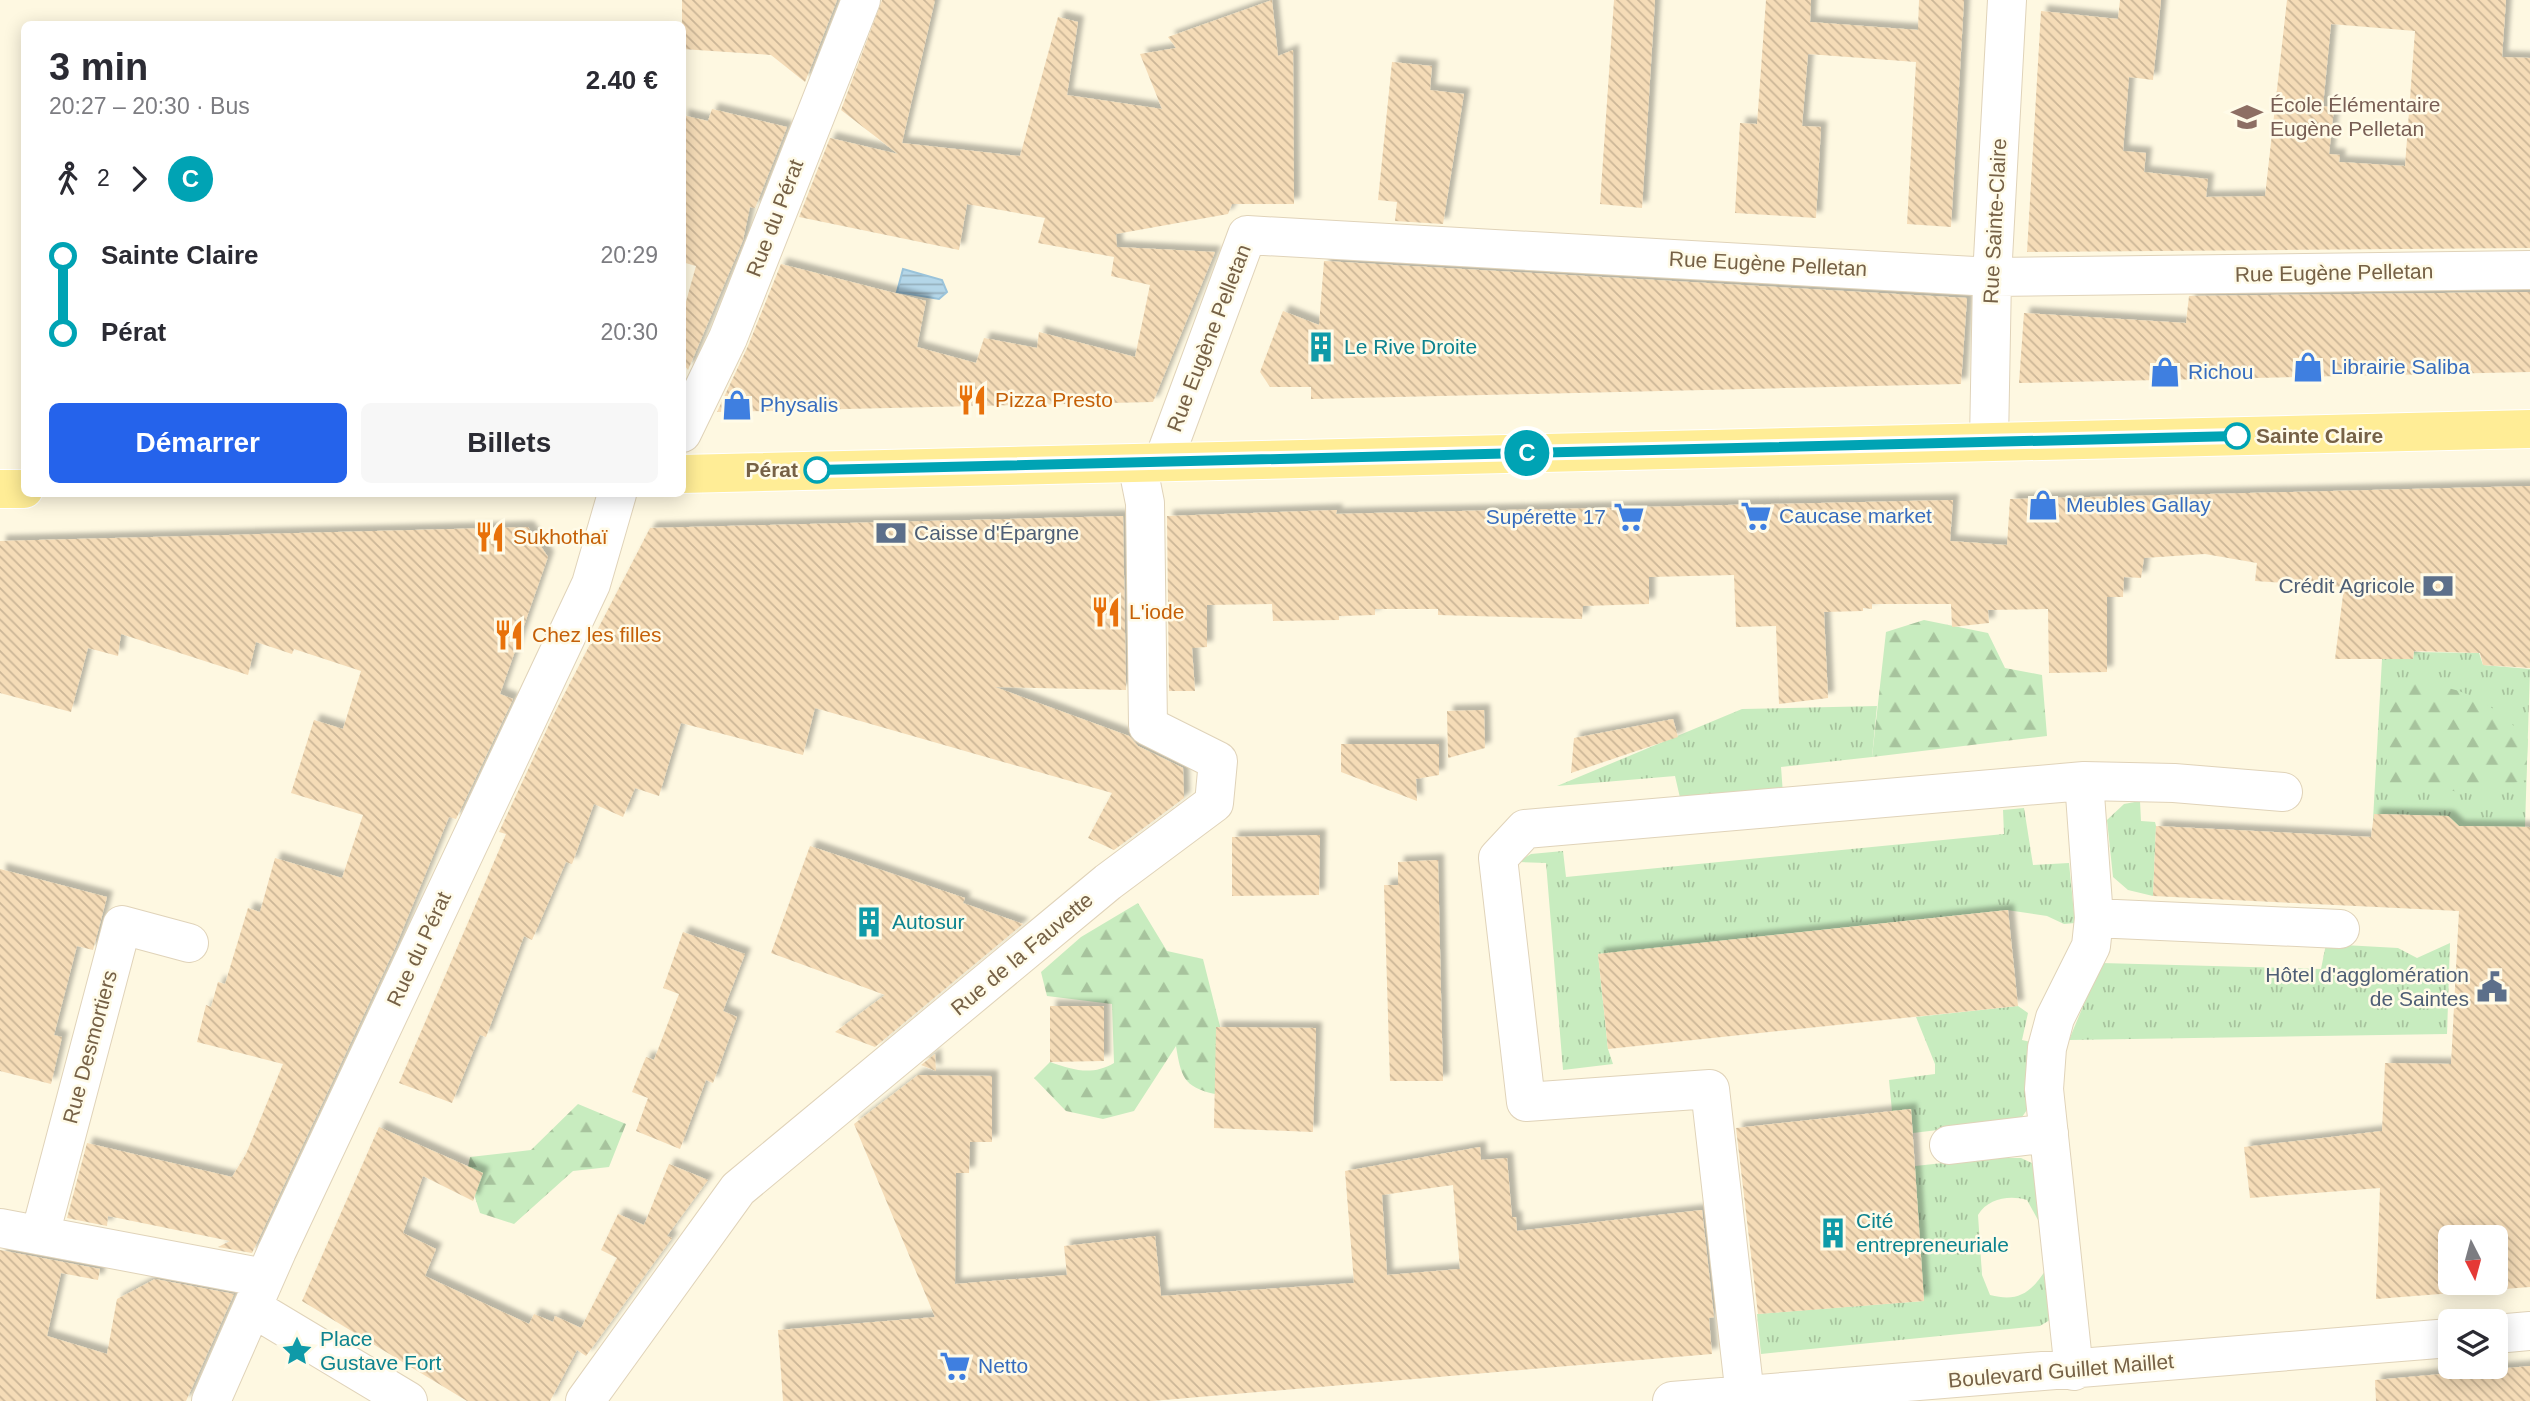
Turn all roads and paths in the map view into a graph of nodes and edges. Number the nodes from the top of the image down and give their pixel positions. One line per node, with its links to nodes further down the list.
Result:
1 (861, 0): 5 (street, Rue du Pérat)
2 (2007, 0): 4 (street, Rue Sainte-Claire)
3 (2530, 270): 4 (street, Rue Eugène Pelletan)
4 (1992, 277): 7 (street, Rue Sainte-Claire); 8 (street, Rue Eugène Pelletan)
5 (686, 425)
6 (2530, 429): 7 (main road)
7 (1989, 443): 8 (main road)
8 (1150, 462): 9 (main road); 30 (street, Rue de la Fauvette)
9 (686, 474)
10 (0, 489): 11 (main road)
11 (21, 489)
12 (616, 497): 22 (street, Rue du Pérat)
13 (2084, 781): 14 (street); 15 (street); 27 (street)
14 (2283, 792)
15 (2094, 918): 16 (street); 18 (street)
16 (2340, 929)
17 (189, 943): 21 (street, Rue Desmortiers)
18 (2049, 1133): 19 (street); 26 (street)
19 (1949, 1145)
20 (0, 1228): 21 (street)
21 (40, 1235): 22 (street)
22 (259, 1293): 28 (street, Rue du Pérat); 29 (street)
23 (2530, 1331): 24 (street)
24 (2508, 1333)
25 (2438, 1339): 26 (street, Boulevard Guillet Maillet)
26 (2074, 1371): 27 (street, Boulevard Guillet Maillet)
27 (1745, 1395): 31 (street, Boulevard Guillet Maillet)
28 (211, 1401)
29 (408, 1401)
30 (585, 1401)
31 (1672, 1401)

